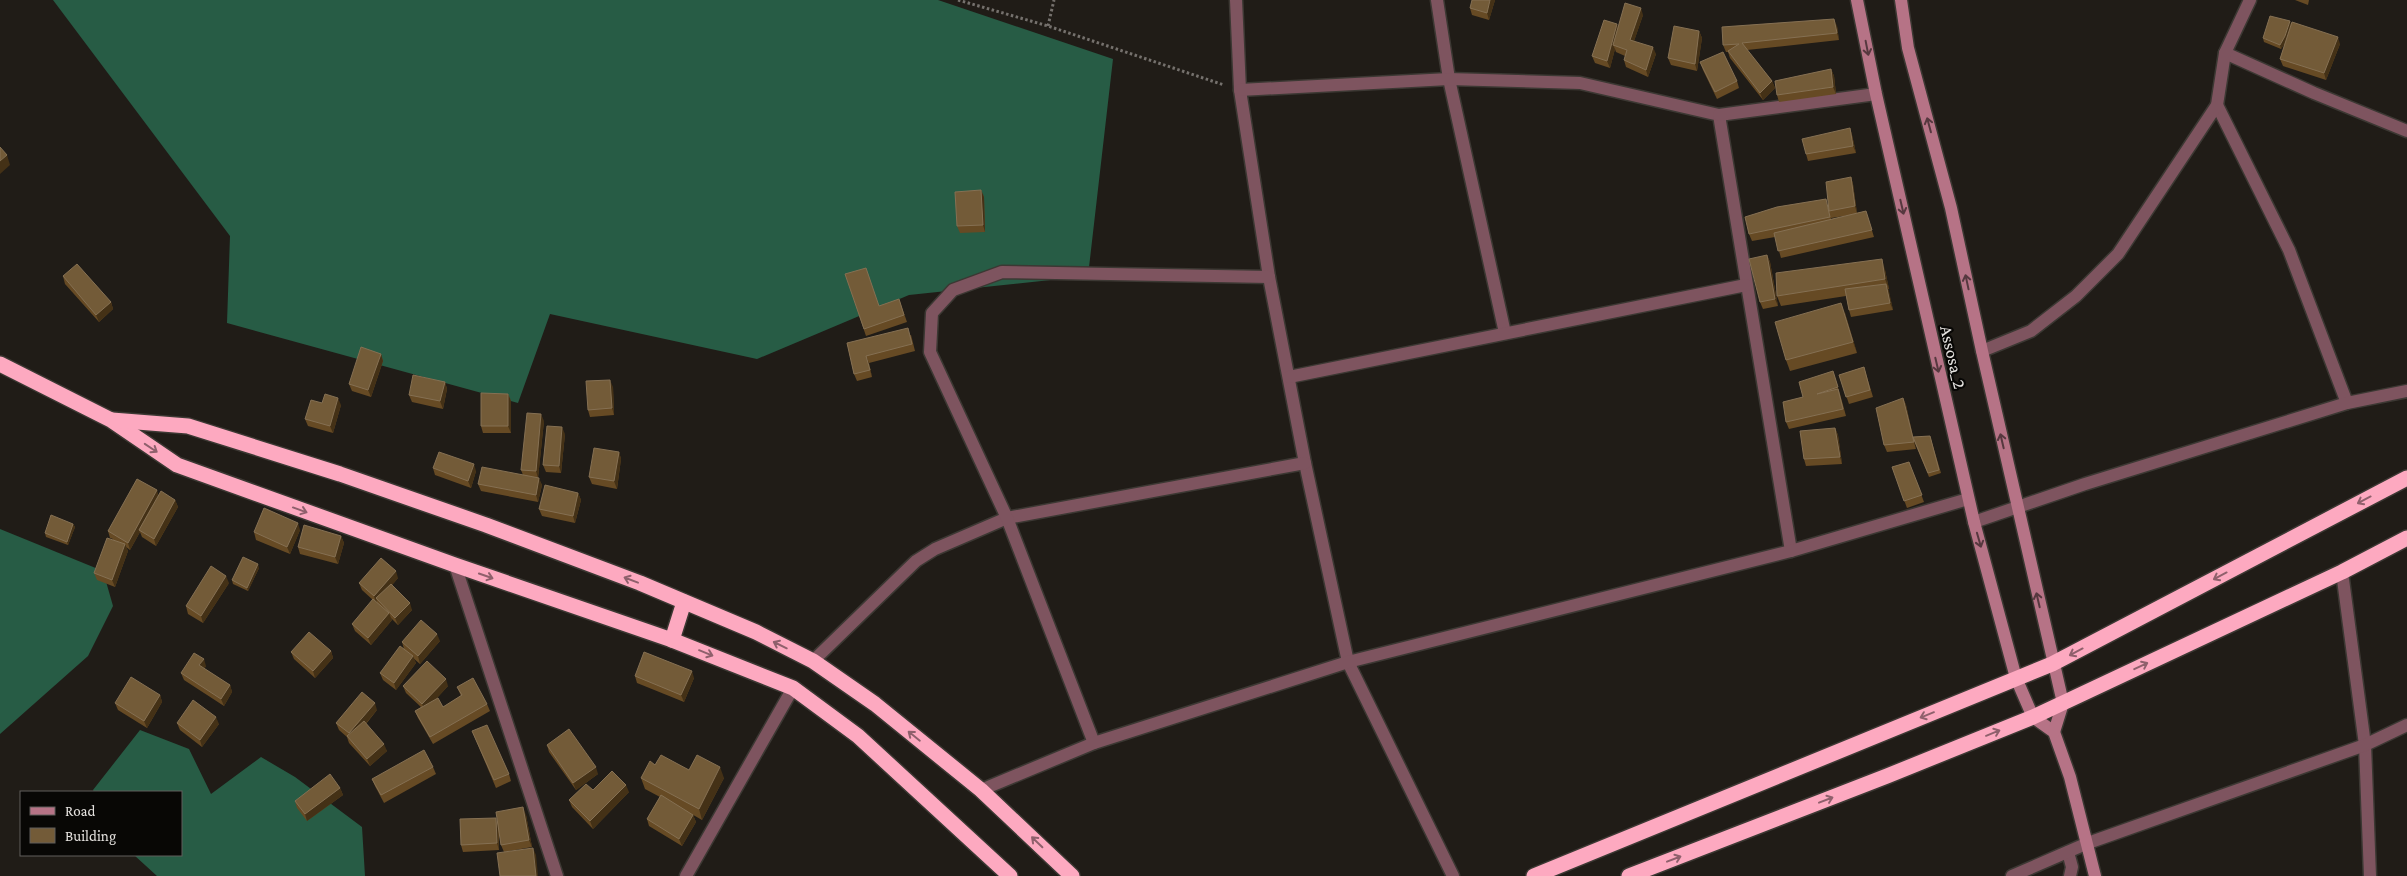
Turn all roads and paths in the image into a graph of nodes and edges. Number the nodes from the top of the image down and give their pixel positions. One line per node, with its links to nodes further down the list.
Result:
1 (958, 0): 8 (path)
2 (1054, 0): 8 (path)
3 (1236, 0): 11 (street)
4 (1437, 0): 10 (street)
5 (1857, 0): 12 (street, Assosa_2, one-way to 12)
6 (1901, 0): 19 (street, Assosa_2, one-way to 6)
7 (2250, 0): 9 (street)
8 (1048, 26): 11 (path)
9 (2226, 53): 13 (street); 15 (street)
10 (1449, 80): 11 (street); 14 (street); 18 (street)
11 (1240, 90): 16 (street)
12 (1876, 94): 14 (street); 27 (street, Assosa_2, one-way to 27)
13 (2217, 106): 19 (street); 23 (street)
14 (1719, 115): 17 (street)
15 (2407, 131)
16 (1269, 277): 21 (street); 29 (street)
17 (1746, 285): 18 (street); 32 (street)
18 (1505, 333): 21 (street)
19 (1982, 351): 28 (street, Assosa_2, one-way to 19)
20 (0, 364): 24 (highway)
21 (1289, 378): 25 (street)
22 (2407, 391): 23 (street)
23 (2347, 403): 28 (street)
24 (111, 420): 33 (highway, one-way to 33); 35 (highway, one-way to 24)
25 (1304, 462): 29 (street); 38 (street)
26 (2407, 478): 39 (highway, one-way to 39)
27 (1968, 499): 30 (street, Assosa_2); 32 (street)
28 (2017, 508): 30 (street); 39 (street, Assosa_2, one-way to 28)
29 (1008, 518): 37 (street); 46 (street)
30 (1974, 522): 40 (street, Assosa_2, one-way to 40)
31 (2407, 538): 34 (highway)
32 (1791, 551): 38 (street)
33 (455, 566): 36 (highway, one-way to 36); 51 (street)
34 (2342, 572): 42 (highway, one-way to 34); 47 (street)
35 (684, 602): 36 (highway); 37 (highway, one-way to 35)
36 (672, 640): 41 (highway, one-way to 41)
37 (813, 661): 48 (highway, one-way to 37)
38 (1348, 662): 46 (street); 55 (street)
39 (2052, 664): 40 (highway); 42 (street, Assosa_2)
40 (2016, 678): 43 (street, Assosa_2); 56 (highway, one-way to 56)
41 (793, 688): 52 (street); 53 (highway)
42 (2063, 703): 43 (highway); 45 (street)
43 (2033, 717): 45 (street); 57 (highway, one-way to 43)
44 (2407, 725): 47 (street)
45 (2054, 732): 49 (street)
46 (1094, 743): 48 (street)
47 (2364, 745): 49 (street); 61 (street)
48 (982, 790): 54 (highway, one-way to 48)
49 (2088, 843): 50 (street); 60 (street)
50 (2068, 852): 58 (street); 59 (street)
51 (557, 876)
52 (686, 876)
53 (1010, 876)
54 (1072, 876)
55 (1453, 876)
56 (1534, 876)
57 (1629, 876)
58 (2012, 876)
59 (2070, 876)
60 (2095, 876)
61 (2370, 876)

